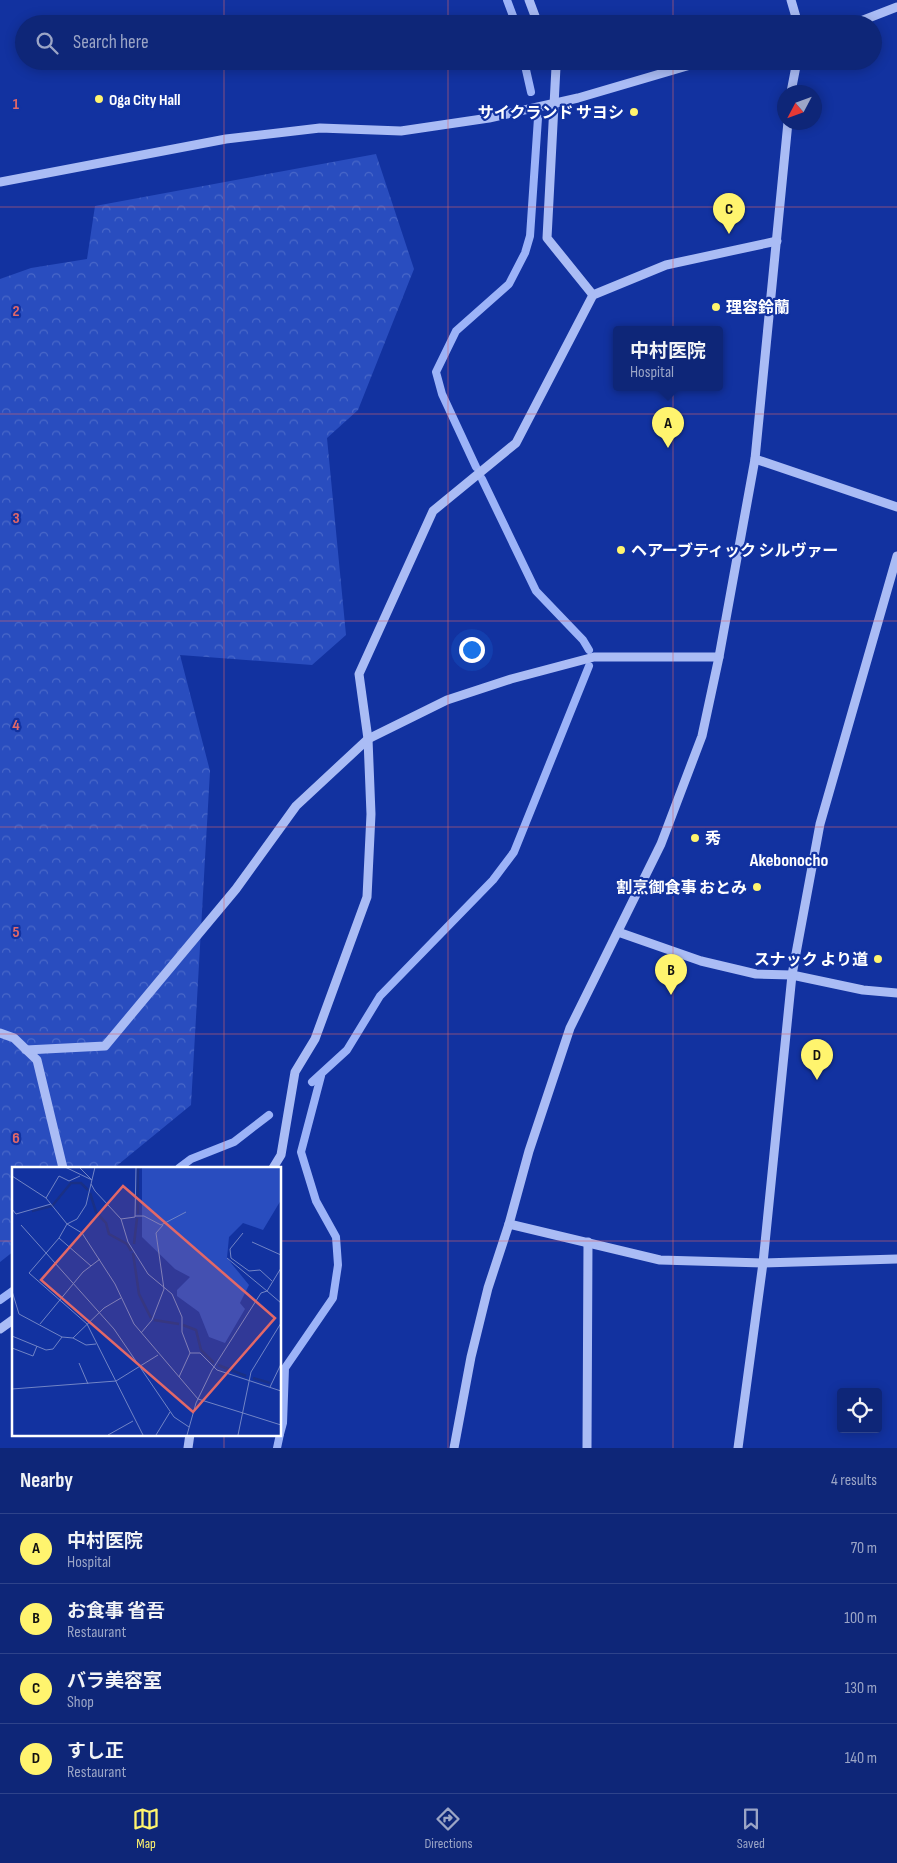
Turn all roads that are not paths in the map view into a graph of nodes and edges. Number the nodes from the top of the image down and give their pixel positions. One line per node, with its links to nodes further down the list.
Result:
1 (529, 0): 4 (street)
2 (791, 0): 5 (street)
3 (897, 7): 6 (street)
4 (535, 15)
5 (795, 15)
6 (876, 15)
7 (556, 70): 11 (street)
8 (673, 70): 11 (street)
9 (795, 70): 10 (street)
10 (792, 85)
11 (553, 104): 13 (street); 15 (street)
12 (787, 130): 14 (street)
13 (0, 182)
14 (777, 241): 15 (street); 16 (street)
15 (593, 295): 20 (street)
16 (755, 459): 17 (street); 19 (street)
17 (897, 507)
18 (897, 556): 22 (street)
19 (719, 657): 20 (street); 21 (street)
20 (368, 739): 25 (street); 27 (street)
21 (618, 932): 22 (street); 28 (street)
22 (792, 975): 23 (street); 31 (street)
23 (897, 993)
24 (0, 1033): 25 (street)
25 (26, 1050): 26 (street)
26 (63, 1167)
27 (274, 1167)
28 (509, 1224): 29 (street); 34 (street)
29 (588, 1242): 31 (street); 35 (street)
30 (897, 1259): 31 (street)
31 (763, 1263): 36 (street)
32 (12, 1320): 33 (street)
33 (0, 1329)
34 (454, 1448)
35 (587, 1448)
36 (738, 1448)

